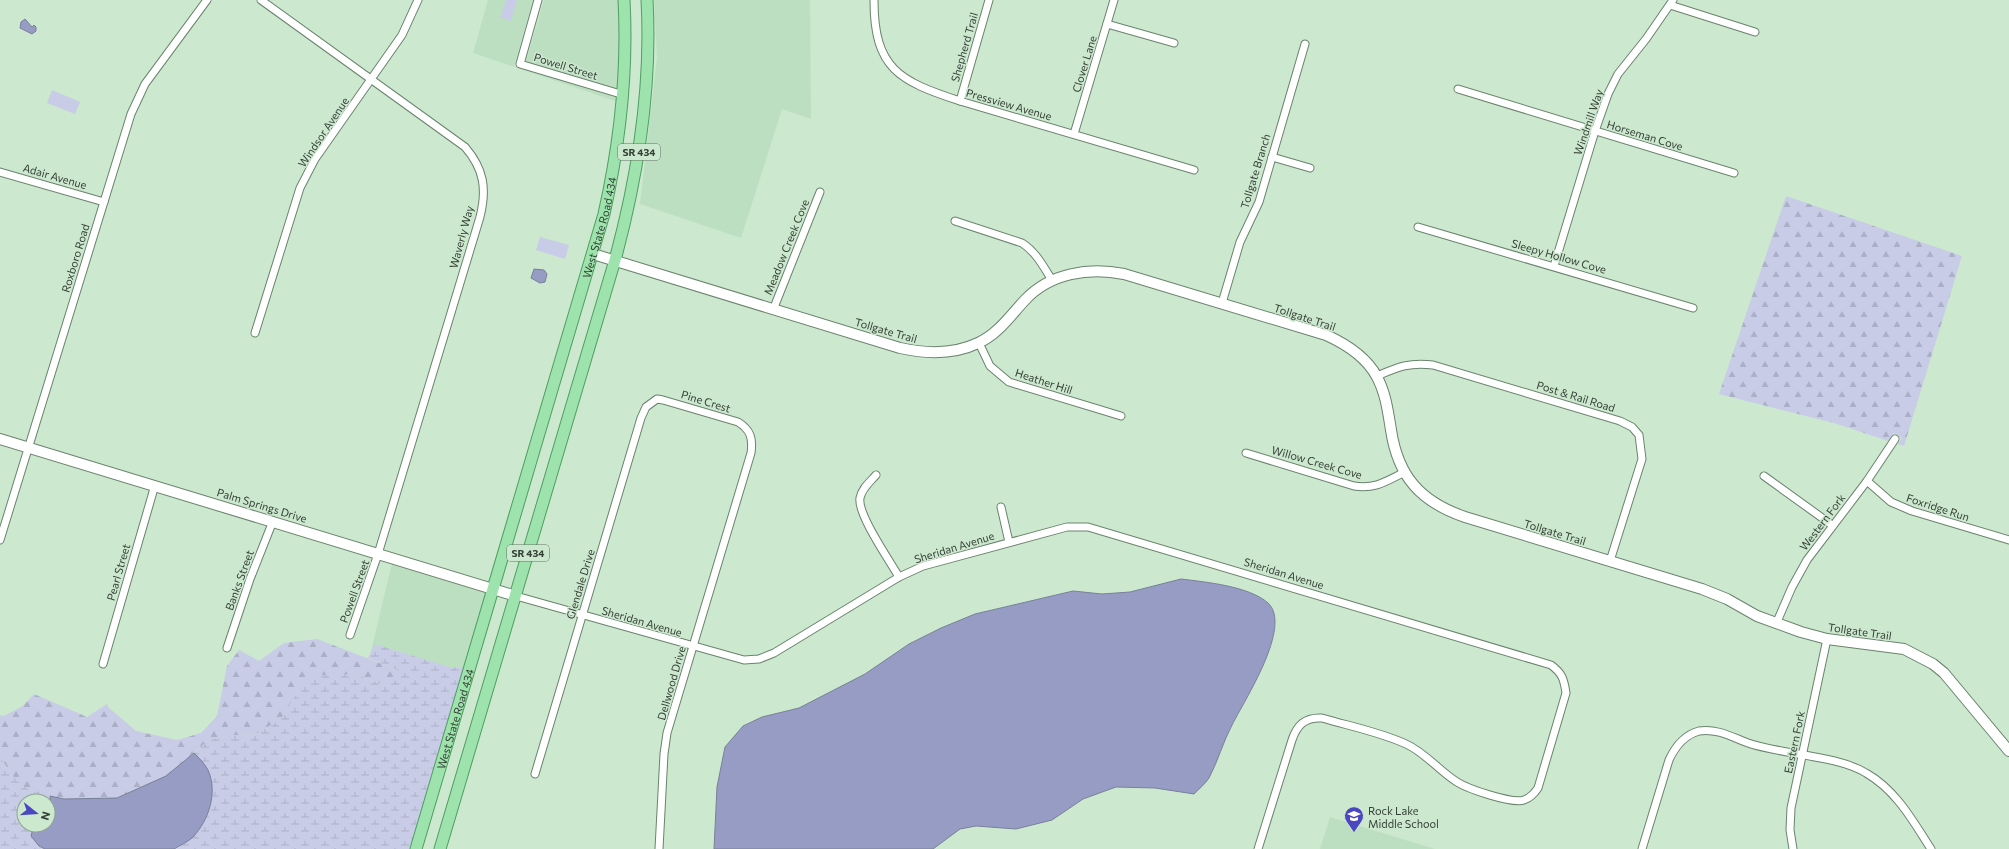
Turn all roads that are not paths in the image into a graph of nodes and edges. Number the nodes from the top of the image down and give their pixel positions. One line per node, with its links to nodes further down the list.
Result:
1 (207, 0): 27 (street, Roxboro Road)
2 (260, 0): 15 (street, Waverly Way)
3 (418, 0): 15 (street, Windsor Avenue)
4 (538, 0): 17 (street, Powell Street)
5 (624, 0): 17 (main road, West State Road 434 / SR 434)
6 (647, 0): 31 (main road, SR 434)
7 (874, 0): 18 (street, Pressview Avenue)
8 (990, 0): 18 (street, Shepherd Trail)
9 (1114, 0): 11 (street, Clover Lane)
10 (1671, 3): 12 (street); 19 (street, Windmill Way)
11 (1107, 24): 13 (street); 20 (street, Clover Lane)
12 (1755, 32)
13 (1174, 43)
14 (1305, 44): 21 (street, Tollgate Branch)
15 (372, 79): 37 (street, Windsor Avenue); 58 (street, Waverly Way)
16 (1458, 89): 19 (street, Horseman Cove)
17 (624, 95): 30 (main road, West State Road 434 / SR 434)
18 (960, 101): 20 (street, Pressview Avenue)
19 (1595, 131): 25 (street, Horseman Cove); 32 (street, Windmill Way)
20 (1074, 134): 23 (street, Pressview Avenue)
21 (1272, 157): 22 (street); 34 (street, Tollgate Branch)
22 (1310, 168)
23 (1194, 170)
24 (0, 172): 27 (street, Adair Avenue)
25 (1734, 173)
26 (820, 192): 36 (street, Meadow Creek Cove)
27 (104, 202): 45 (street, Roxboro Road)
28 (955, 221): 33 (street)
29 (1418, 227): 32 (street, Sleepy Hollow Cove)
30 (593, 254): 31 (street, Tollgate Trail); 61 (main road, West State Road 434 / SR 434)
31 (614, 260): 36 (street, Tollgate Trail); 62 (main road, SR 434)
32 (1554, 266): 35 (street, Sleepy Hollow Cove)
33 (1052, 280): 34 (street, Tollgate Trail); 38 (street, Tollgate Trail)
34 (1222, 303): 39 (street, Tollgate Trail)
35 (1694, 308)
36 (773, 310): 38 (street, Tollgate Trail)
37 (255, 333)
38 (979, 343): 41 (street, Heather Hill)
39 (1377, 376): 47 (street, Tollgate Trail); 59 (street, Post & Rail Road)
40 (651, 402): 42 (street, Pine Crest); 63 (street, Glendale Drive)
41 (1121, 416)
42 (750, 435): 67 (street, Dellwood Drive)
43 (0, 439): 45 (street, Palm Springs Drive)
44 (1896, 439): 50 (street, Western Fork)
45 (28, 447): 51 (street, Palm Springs Drive); 55 (street, Roxboro Road)
46 (1246, 453): 47 (street, Willow Creek Cove)
47 (1403, 473): 59 (street, Tollgate Trail)
48 (876, 475): 60 (street)
49 (1764, 476): 54 (street)
50 (1867, 481): 54 (street, Western Fork); 56 (street, Foxridge Run)
51 (155, 485): 53 (street, Palm Springs Drive); 69 (street, Pearl Street)
52 (1001, 507): 57 (street)
53 (273, 521): 58 (street, Palm Springs Drive); 68 (street, Banks Street)
54 (1832, 525): 64 (street, Western Fork)
55 (0, 540)
56 (2009, 540)
57 (1009, 542): 60 (street, Sheridan Avenue); 76 (street, Sheridan Avenue)
58 (378, 554): 61 (street, Palm Springs Drive); 65 (street, Powell Street)
59 (1610, 561): 64 (street, Tollgate Trail)
60 (899, 577): 67 (street, Sheridan Avenue)
61 (493, 589): 62 (street, Palm Springs Drive); 73 (main road, West State Road 434 / SR 434)
62 (516, 596): 63 (street, Sheridan Avenue); 74 (main road, SR 434)
63 (582, 615): 67 (street, Sheridan Avenue); 72 (street, Glendale Drive)
64 (1776, 624): 66 (street, Tollgate Trail)
65 (350, 635)
66 (1827, 639): 70 (street, Tollgate Trail); 71 (street, Eastern Fork)
67 (693, 647): 75 (street, Dellwood Drive)
68 (228, 648)
69 (103, 664)
70 (2009, 751)
71 (1802, 756): 77 (street); 78 (street, Eastern Fork); 79 (street)
72 (535, 774)
73 (416, 849)
74 (440, 849)
75 (660, 849)
76 (1258, 849)
77 (1642, 849)
78 (1793, 849)
79 (1931, 849)

